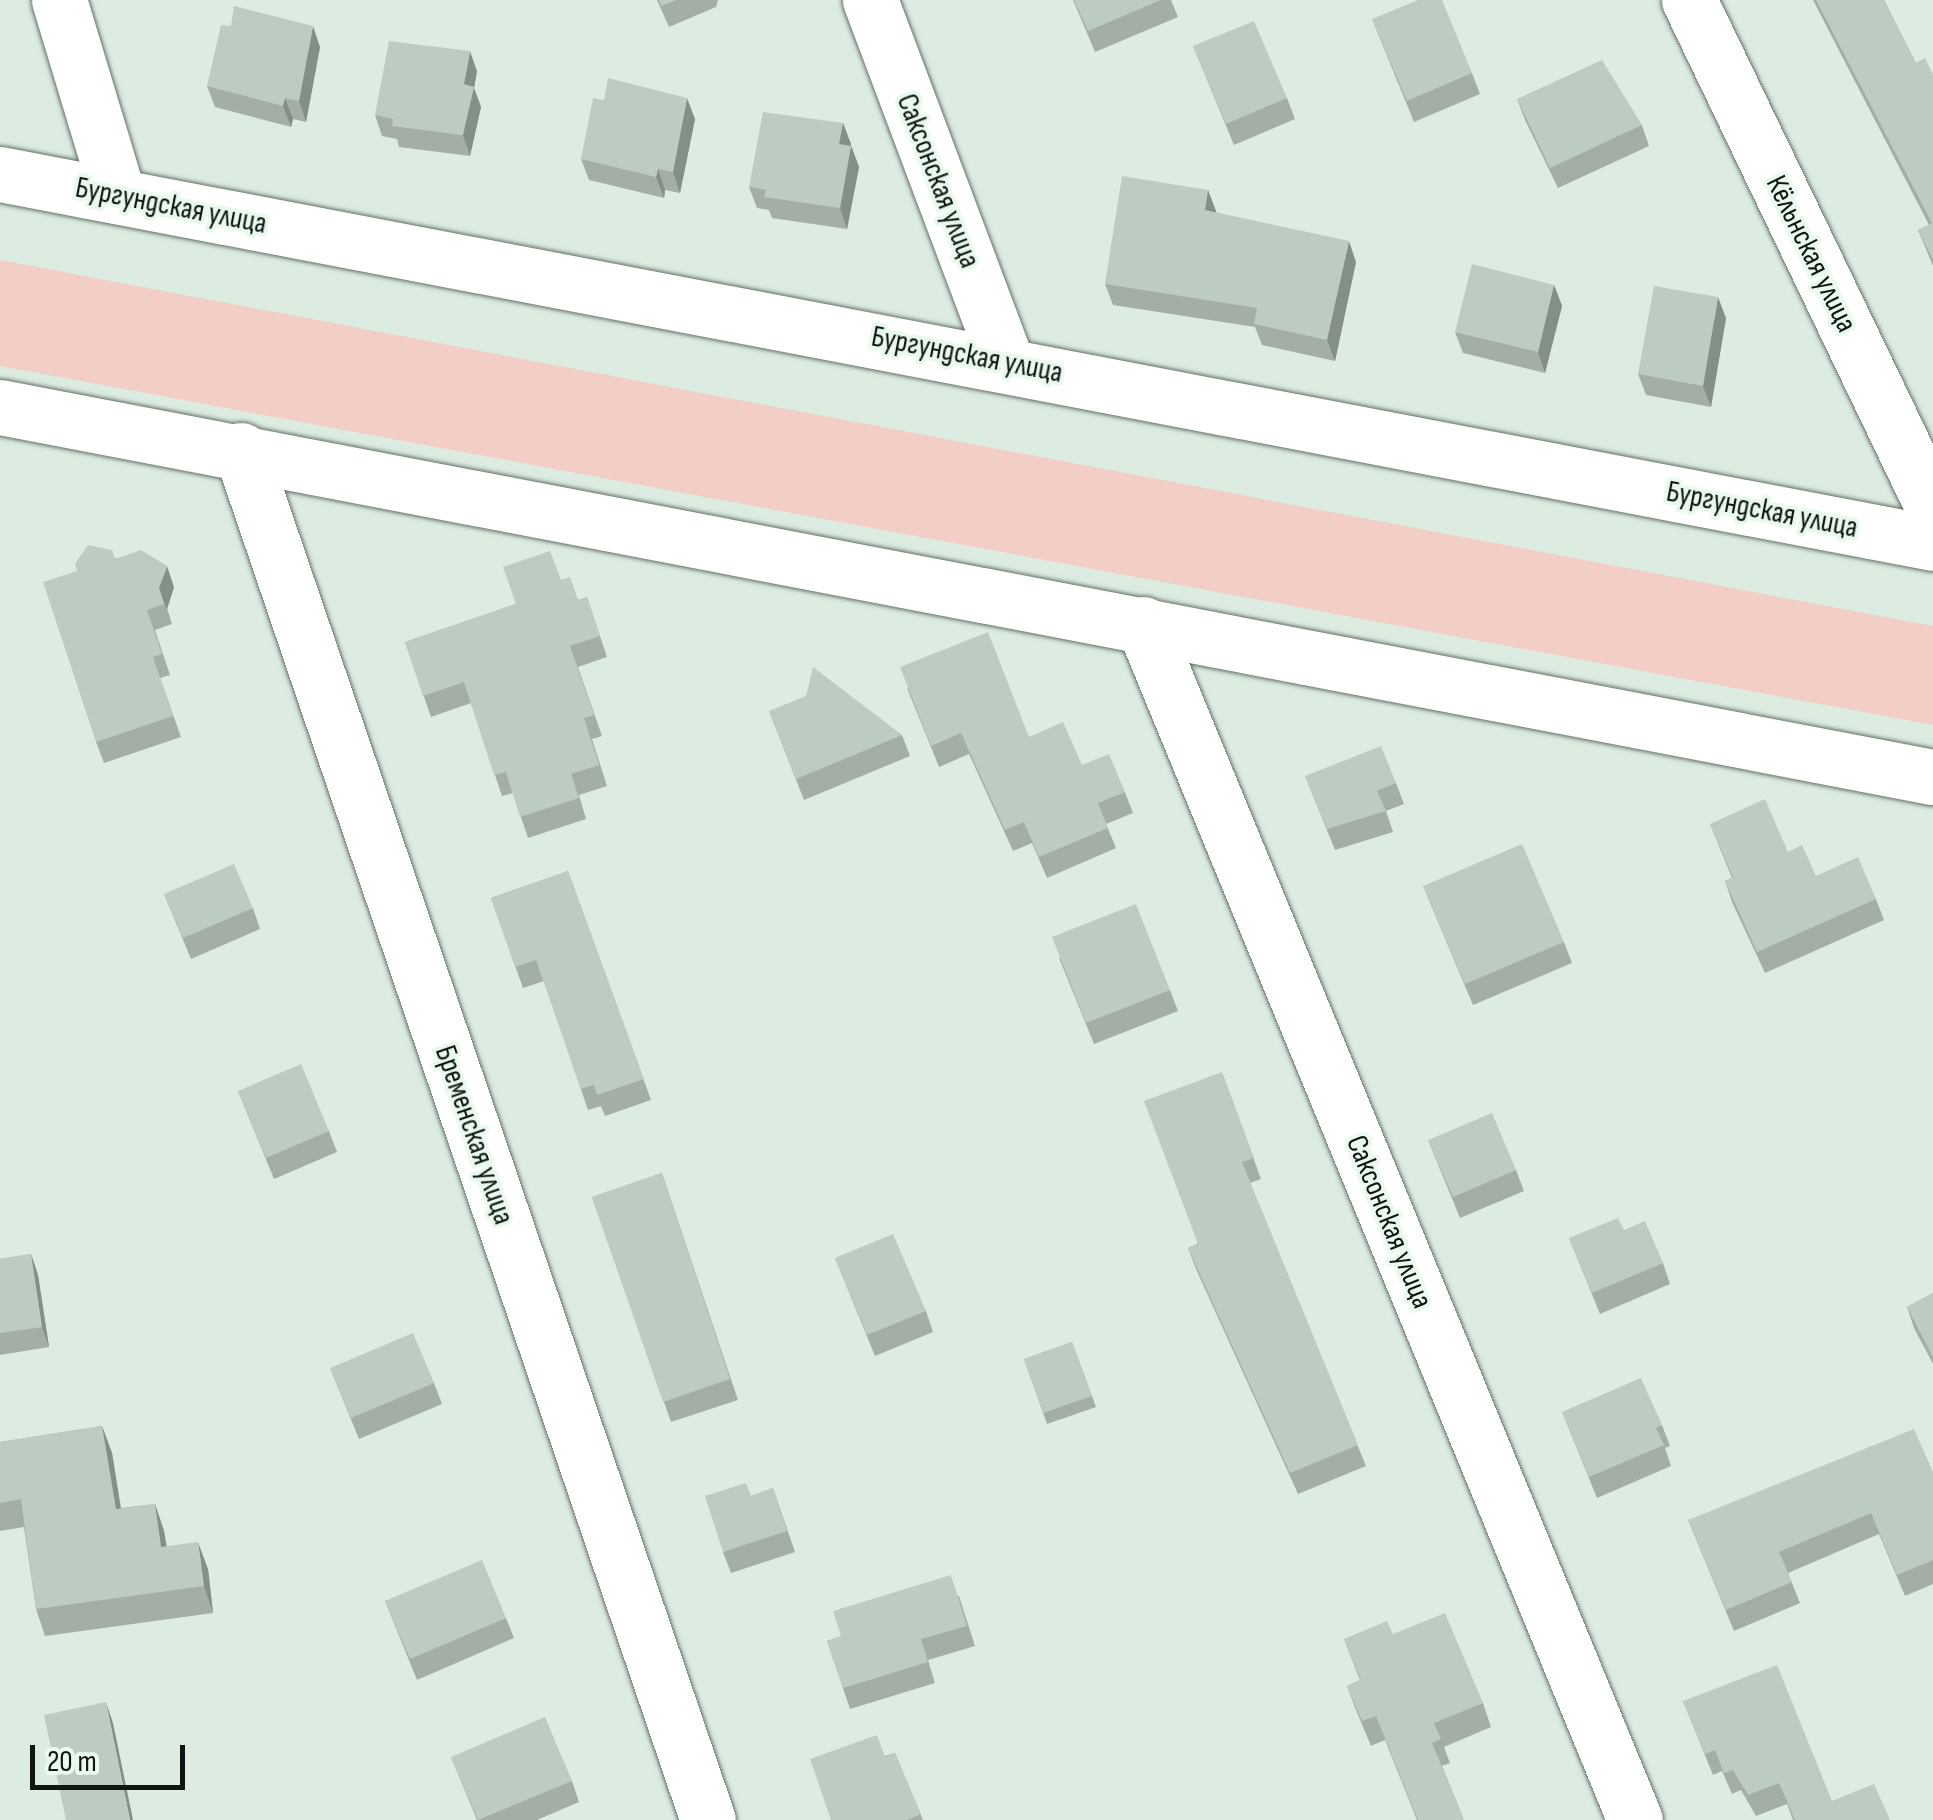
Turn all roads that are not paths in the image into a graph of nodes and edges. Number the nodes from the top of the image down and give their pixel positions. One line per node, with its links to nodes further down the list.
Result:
1 (60, 0): 5 (street)
2 (870, 0): 6 (street, Саксонская улица)
3 (1689, 0): 9 (street, Кёльнская улица)
4 (0, 174): 5 (street, Бургундская улица)
5 (118, 196): 6 (street, Бургундская улица)
6 (1006, 362): 10 (street, Бургундская улица)
7 (0, 407): 8 (street)
8 (241, 450): 11 (street); 13 (street, Бременская улица)
9 (1933, 508)
10 (1933, 543)
11 (1143, 624): 12 (street); 14 (street, Саксонская улица)
12 (1933, 777)
13 (708, 1820)
14 (1634, 1820)

